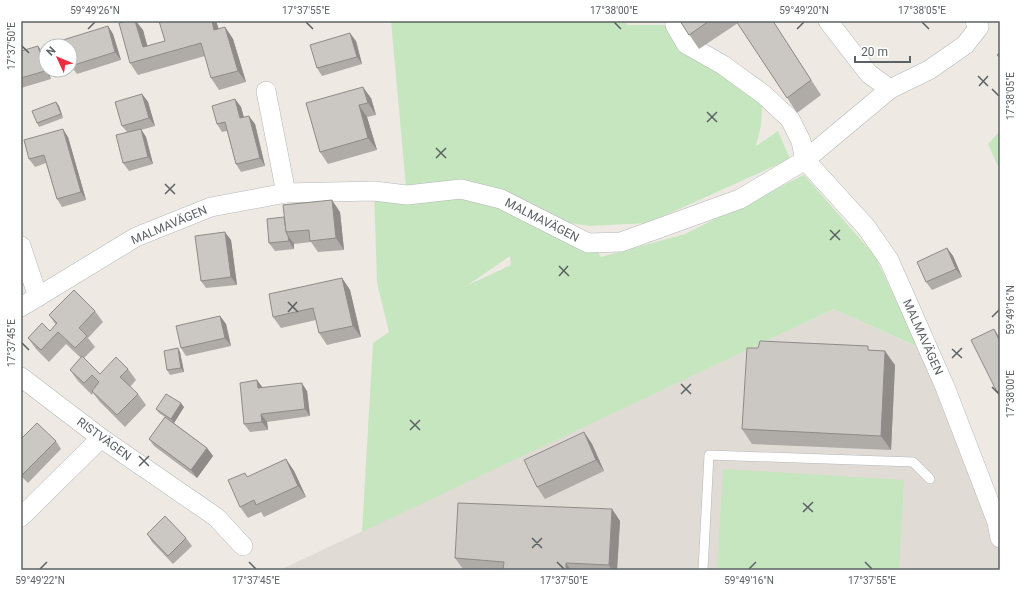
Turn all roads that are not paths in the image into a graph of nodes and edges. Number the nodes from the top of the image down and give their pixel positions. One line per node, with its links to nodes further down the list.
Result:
1 (675, 21): 6 (street)
2 (828, 21): 4 (street)
3 (975, 21): 4 (street, MALMAVÄGEN)
4 (890, 89): 6 (street, MALMAVÄGEN)
5 (266, 91): 7 (street)
6 (805, 160): 7 (street, MALMAVÄGEN); 15 (street, MALMAVÄGEN)
7 (286, 193): 9 (street, MALMAVÄGEN)
8 (21, 246): 9 (street)
9 (38, 297): 10 (street, MALMAVÄGEN)
10 (21, 307)
11 (21, 377): 12 (street, RISTVÄGEN)
12 (101, 438): 14 (street); 16 (street, RISTVÄGEN)
13 (930, 479): 17 (lane)
14 (21, 517)
15 (1000, 538)
16 (243, 546)
17 (703, 570)

